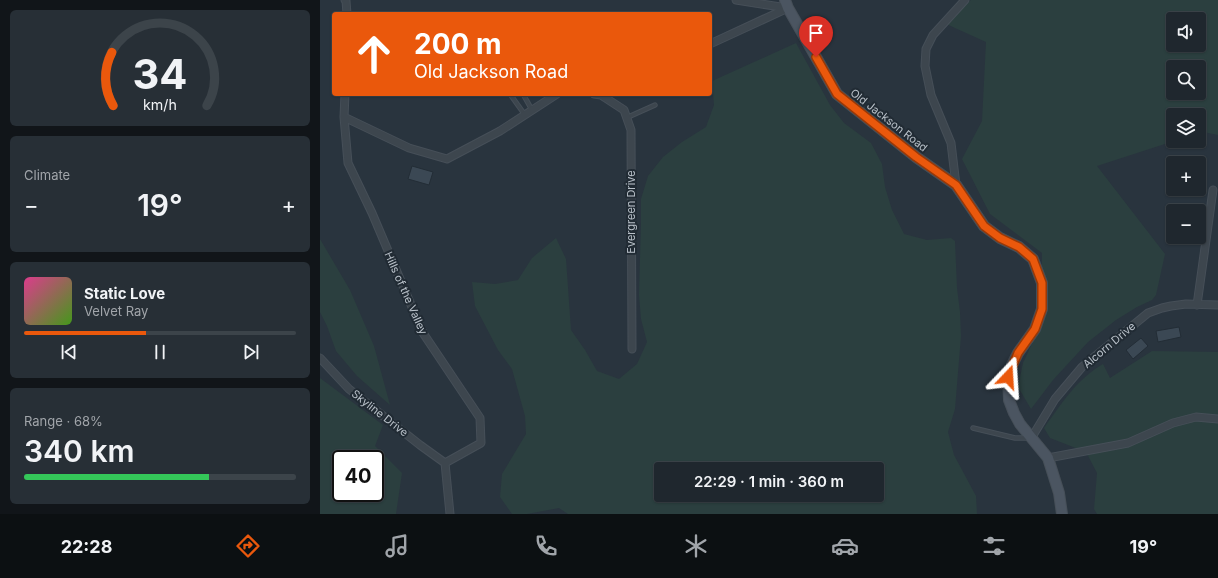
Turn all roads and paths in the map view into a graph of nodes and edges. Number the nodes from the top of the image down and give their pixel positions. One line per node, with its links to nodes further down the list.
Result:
1 (346, 0): 5 (street)
2 (736, 0): 4 (street)
3 (965, 0): 17 (street)
4 (786, 4): 6 (street); 17 (street, Old Jackson Road)
5 (347, 12)
6 (712, 43)
7 (345, 96): 15 (street, Hills of the Valley)
8 (511, 96): 14 (lane)
9 (524, 96): 13 (lane)
10 (553, 96): 13 (street)
11 (602, 96): 16 (street, Evergreen Drive)
12 (655, 105): 16 (lane)
13 (532, 110): 14 (street)
14 (525, 115): 15 (street)
15 (344, 117): 27 (street, Hills of the Valley)
16 (626, 118): 21 (street, Evergreen Drive)
17 (956, 185): 25 (street)
18 (1213, 190): 19 (street)
19 (1197, 305): 20 (street, Alcorn Drive); 25 (street, Alcorn Drive)
20 (1218, 305)
21 (632, 349)
22 (320, 358): 27 (street, Skyline Drive)
23 (1218, 420): 26 (street)
24 (972, 428): 25 (lane)
25 (1032, 437): 26 (street)
26 (1048, 458): 29 (street)
27 (445, 463): 28 (street)
28 (450, 514)
29 (1062, 514)

